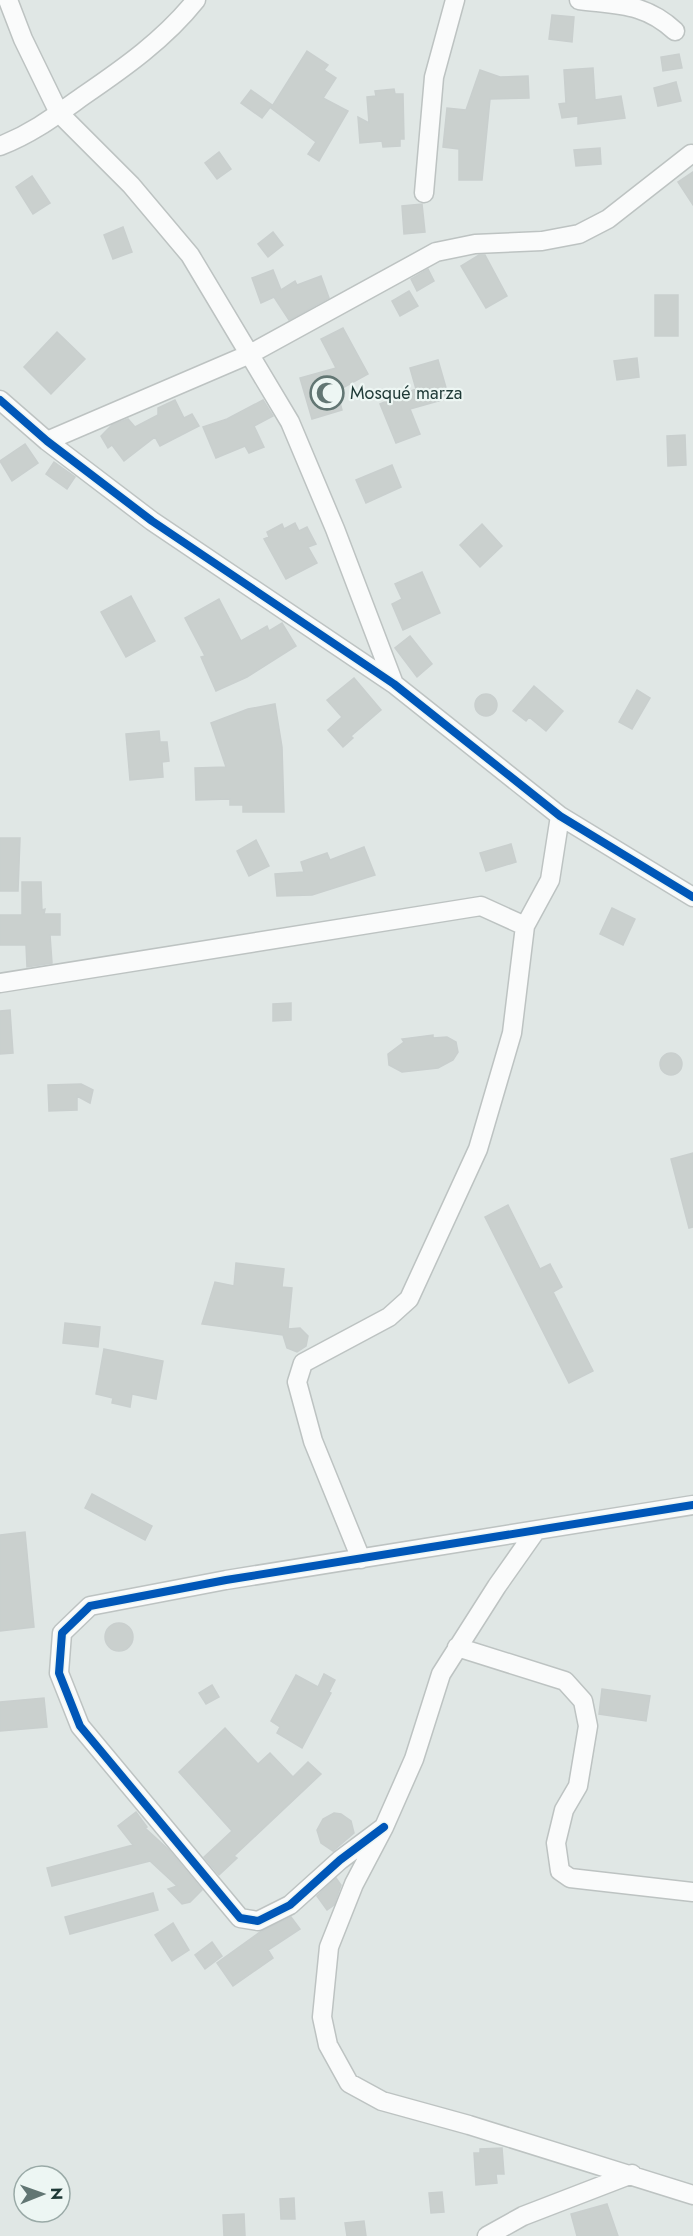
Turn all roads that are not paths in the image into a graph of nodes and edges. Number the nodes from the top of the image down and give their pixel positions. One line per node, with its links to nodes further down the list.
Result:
1 (8, 0): 6 (street)
2 (196, 0): 6 (street)
3 (455, 0): 9 (street)
4 (579, 0): 5 (street)
5 (675, 31)
6 (59, 113): 7 (street); 10 (street)
7 (0, 146)
8 (691, 154): 10 (street)
9 (424, 193)
10 (250, 354): 12 (street); 13 (street)
11 (0, 400): 12 (street)
12 (47, 441): 13 (street)
13 (394, 684): 14 (street)
14 (561, 816): 15 (street); 16 (street)
15 (693, 897)
16 (525, 926): 17 (street); 20 (street)
17 (0, 983)
18 (693, 1505): 19 (street)
19 (536, 1532): 20 (street); 21 (street)
20 (361, 1559): 22 (street)
21 (457, 1647): 22 (street); 23 (street)
22 (384, 1827): 24 (street)
23 (693, 1893)
24 (632, 2174): 25 (street); 26 (street)
25 (693, 2195)
26 (486, 2236)

